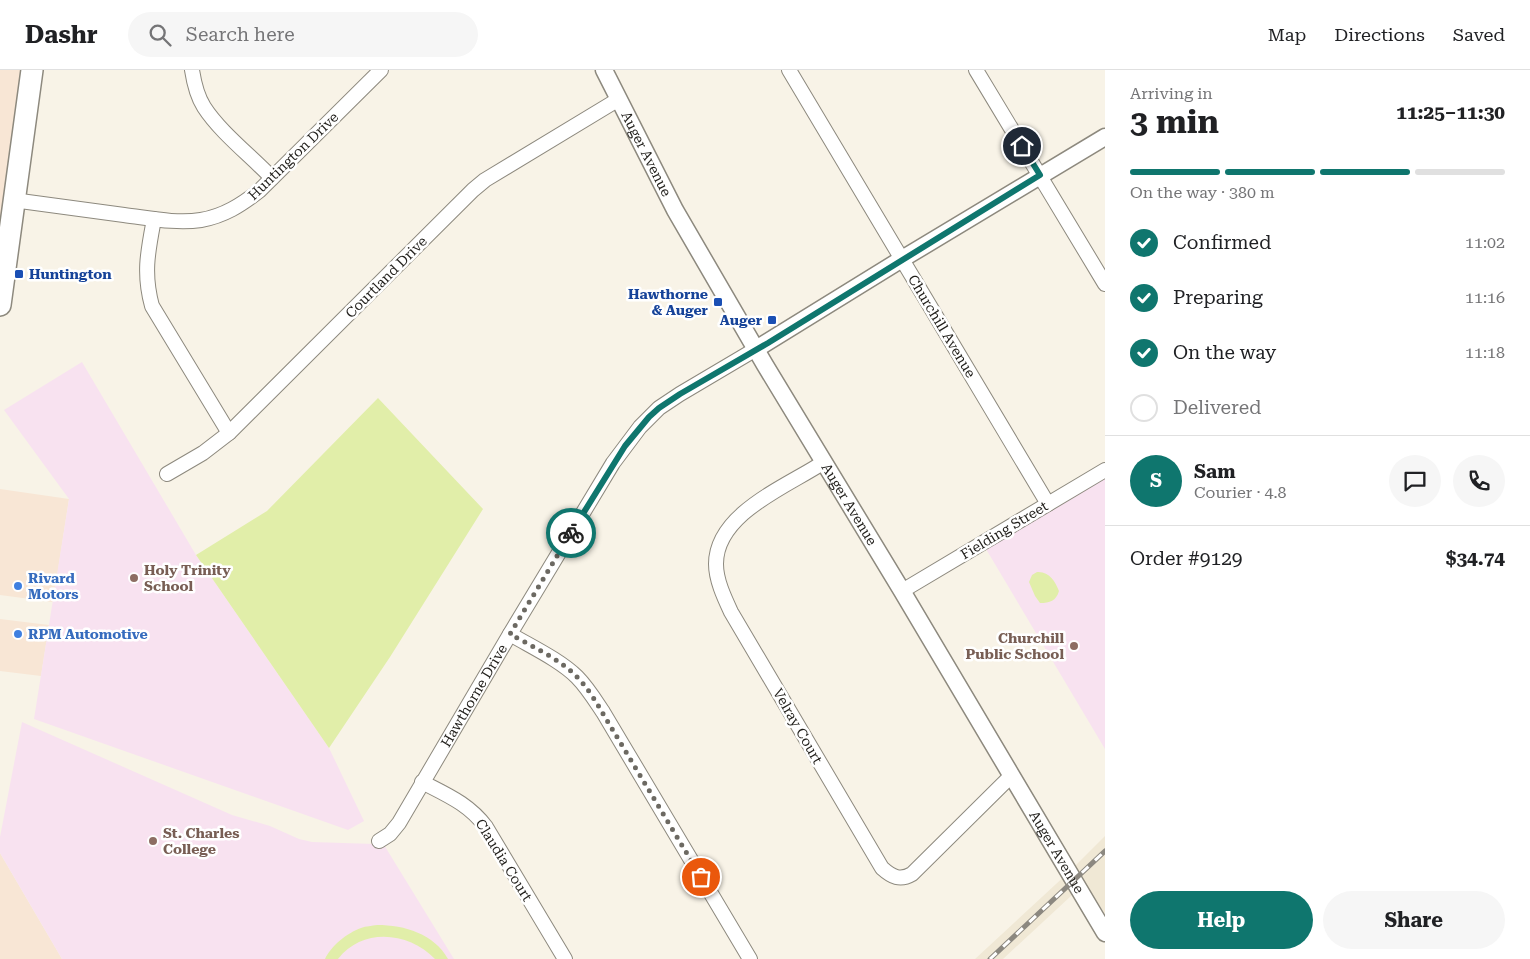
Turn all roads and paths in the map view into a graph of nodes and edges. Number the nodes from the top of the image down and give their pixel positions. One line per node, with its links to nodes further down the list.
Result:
1 (32, 70): 11 (main road)
2 (192, 70): 10 (street)
3 (381, 70): 10 (street, Huntington Drive)
4 (604, 70): 7 (street, Auger Avenue)
5 (789, 70): 13 (street, Churchill Avenue)
6 (976, 70): 9 (street)
7 (619, 98): 16 (street, Auger Avenue); 17 (street, Courtland Drive)
8 (1105, 137): 9 (street, Hawthorne Drive)
9 (1040, 175): 13 (street, Hawthorne Drive); 14 (street)
10 (272, 178): 12 (street, Huntington Drive)
11 (14, 200): 12 (street, Huntington Drive); 15 (main road)
12 (154, 219): 17 (street)
13 (902, 259): 16 (street, Hawthorne Drive); 21 (street, Churchill Avenue)
14 (1105, 284)
15 (0, 305)
16 (756, 349): 18 (street, Auger Avenue); 23 (street, Hawthorne Drive)
17 (229, 433): 20 (street, Courtland Drive)
18 (824, 462): 22 (street, Auger Avenue); 24 (street, Velray Court)
19 (1105, 470): 21 (street, Fielding Street)
20 (167, 474)
21 (1048, 504): 22 (street, Fielding Street)
22 (902, 591): 24 (street, Auger Avenue)
23 (510, 634): 25 (street, Hawthorne Drive); 29 (street)
24 (1011, 776): 27 (street, Auger Avenue)
25 (422, 782): 26 (street, Hawthorne Drive); 28 (street, Claudia Court)
26 (379, 841)
27 (1105, 933)
28 (565, 959)
29 (750, 959)

